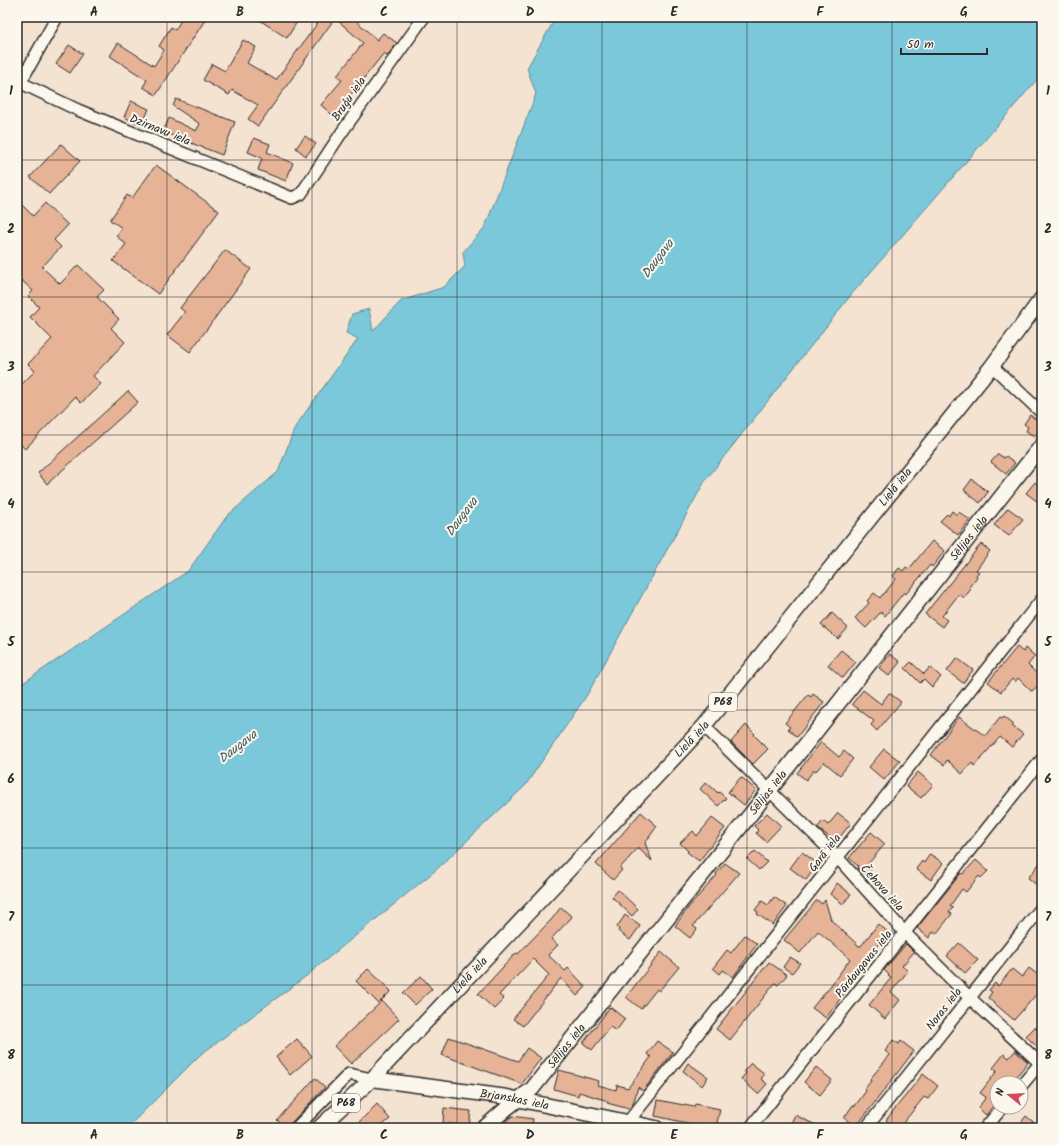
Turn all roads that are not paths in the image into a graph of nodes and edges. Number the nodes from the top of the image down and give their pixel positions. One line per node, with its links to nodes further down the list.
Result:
1 (57, 17): 3 (street)
2 (424, 17): 4 (street, Bruģu iela)
3 (18, 82): 4 (street, Dzirnavu iela)
4 (296, 196)
5 (1042, 298): 6 (main road, Lielā iela / P68)
6 (992, 366): 7 (street); 10 (main road, Lielā iela / P68)
7 (1042, 413)
8 (1042, 445): 12 (main road, Sēlijas iela)
9 (1042, 599): 13 (street, Garā iela)
10 (704, 726): 12 (street, Čehova iela); 19 (main road, Lielā iela / P68)
11 (1042, 759): 15 (street, Pārdaugavas iela)
12 (769, 791): 13 (street, Čehova iela); 20 (main road, Sēlijas iela)
13 (838, 858): 15 (street, Čehova iela); 22 (street, Garā iela)
14 (1042, 907): 16 (street, Noras iela)
15 (905, 934): 16 (street, Čehova iela); 27 (street, Pārdaugavas iela)
16 (970, 998): 17 (street, Čehova iela); 28 (street, Noras iela)
17 (1041, 1063): 18 (street)
18 (1029, 1077)
19 (372, 1079): 20 (main road, Brjanskas iela); 23 (street); 24 (main road, Lielā iela / P68)
20 (518, 1099): 22 (main road, Brjanskas iela); 25 (main road, Sēlijas iela)
21 (996, 1115): 29 (street)
22 (628, 1122): 26 (main road, Brjanskas iela)
23 (296, 1128)
24 (319, 1128)
25 (484, 1128)
26 (656, 1128)
27 (750, 1128)
28 (866, 1128)
29 (985, 1128)

